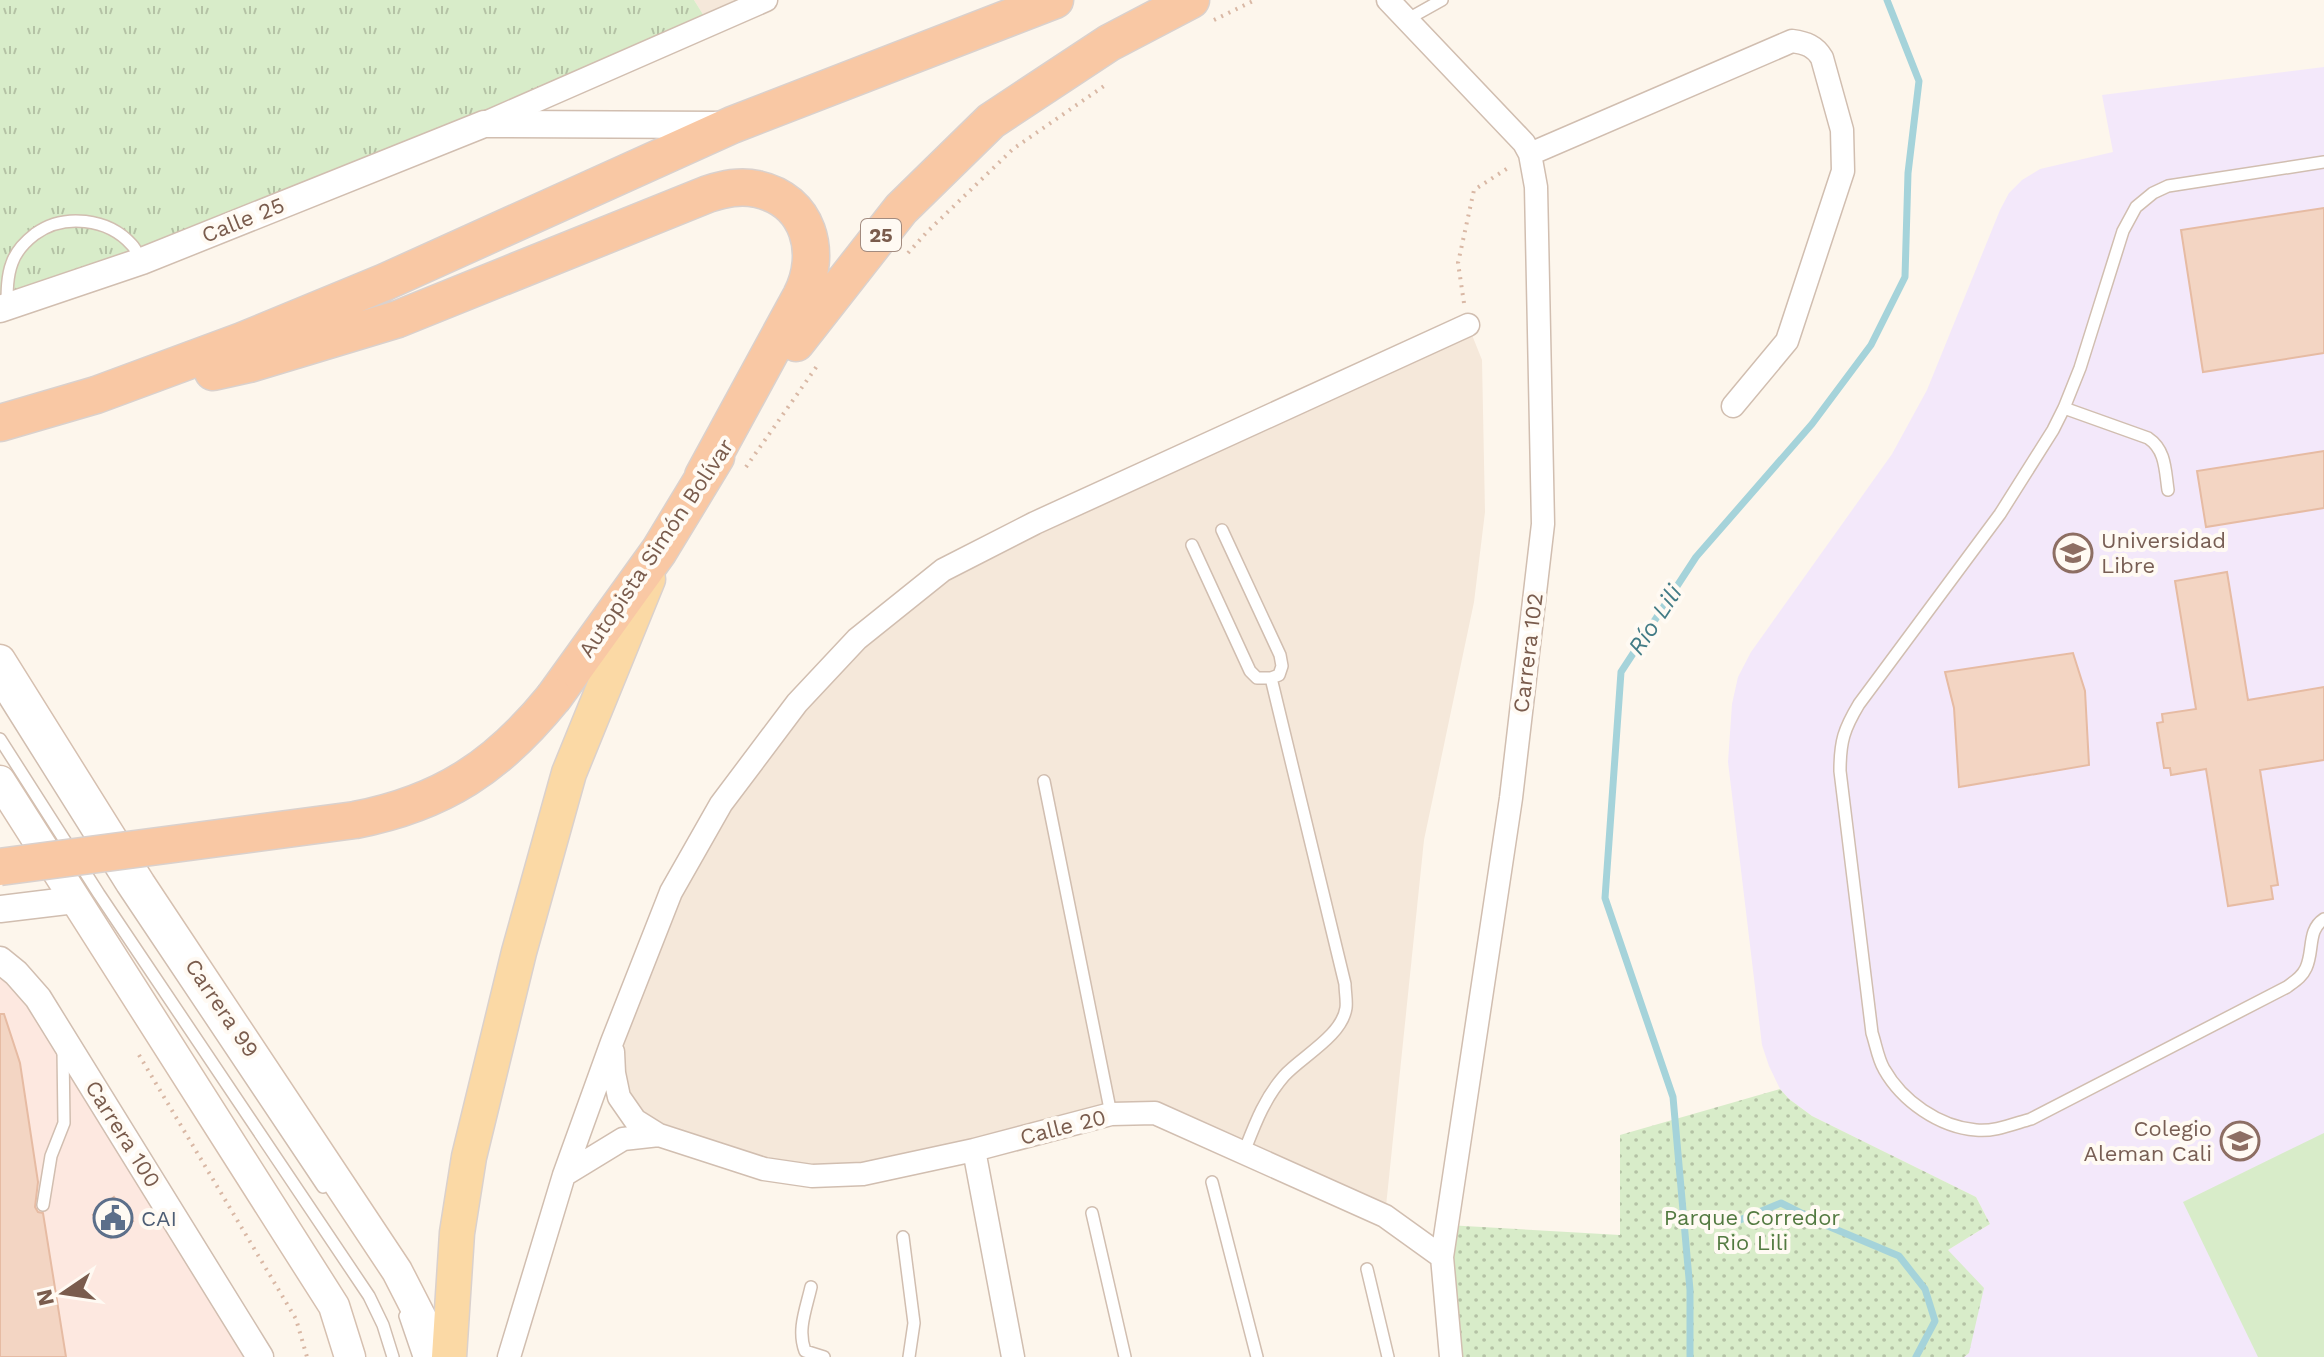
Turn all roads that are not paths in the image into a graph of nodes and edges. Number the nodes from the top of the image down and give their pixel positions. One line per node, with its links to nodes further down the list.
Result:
1 (766, 0): 7 (street, Calle 25)
2 (1055, 0): 8 (highway)
3 (1388, 0): 6 (street, Carrera 102)
4 (1442, 0): 6 (lane)
5 (1197, 13): 18 (highway, Autopista Simón Bolívar / 25)
6 (1408, 19): 9 (street, Carrera 102)
7 (484, 124): 8 (street, Calle 25); 11 (street, Calle 25)
8 (732, 125): 14 (highway)
9 (1530, 154): 15 (street); 46 (street, Carrera 102)
10 (2324, 162): 16 (lane)
11 (142, 261): 12 (street, Calle 25); 12 (lane)
12 (3, 308)
13 (1468, 325): 35 (street)
14 (96, 395): 17 (highway); 18 (highway)
15 (1733, 406)
16 (2064, 408): 19 (lane); 32 (lane)
17 (0, 423)
18 (703, 476): 22 (highway, Autopista Simón Bolívar / 25)
19 (2168, 490)
20 (1222, 530): 24 (lane)
21 (1192, 545): 24 (lane)
22 (659, 551): 29 (highway, Autopista Simón Bolívar, bridge); 55 (main road)
23 (0, 660): 54 (main road, Carrera 99)
24 (1271, 678): 39 (lane)
25 (0, 692): 42 (lane)
26 (0, 739): 52 (lane)
27 (0, 781): 30 (main road)
28 (1044, 781): 36 (lane)
29 (0, 867)
30 (75, 900): 31 (street); 51 (main road)
31 (0, 909)
32 (2324, 919)
33 (0, 960): 34 (street, Carrera 100)
34 (63, 1038): 43 (lane); 50 (street, Carrera 100)
35 (612, 1042): 37 (street, Calle 20); 40 (street)
36 (1111, 1114): 38 (street, Calle 20); 39 (street, Calle 20)
37 (659, 1135): 38 (street, Calle 20); 40 (street, Calle 20)
38 (974, 1150): 59 (street)
39 (1244, 1152): 46 (street, Calle 20)
40 (564, 1175): 56 (street)
41 (1212, 1182): 61 (lane)
42 (326, 1192)
43 (43, 1205)
44 (1092, 1213): 60 (lane)
45 (903, 1237): 58 (lane)
46 (1442, 1257): 63 (street, Carrera 102)
47 (1367, 1269): 62 (lane)
48 (811, 1287): 57 (lane)
49 (399, 1305): 53 (lane)
50 (260, 1357)
51 (350, 1357)
52 (393, 1357)
53 (419, 1357)
54 (441, 1357)
55 (449, 1357)
56 (509, 1357)
57 (824, 1357)
58 (909, 1357)
59 (1013, 1357)
60 (1125, 1357)
61 (1257, 1357)
62 (1388, 1357)
63 (1451, 1357)

